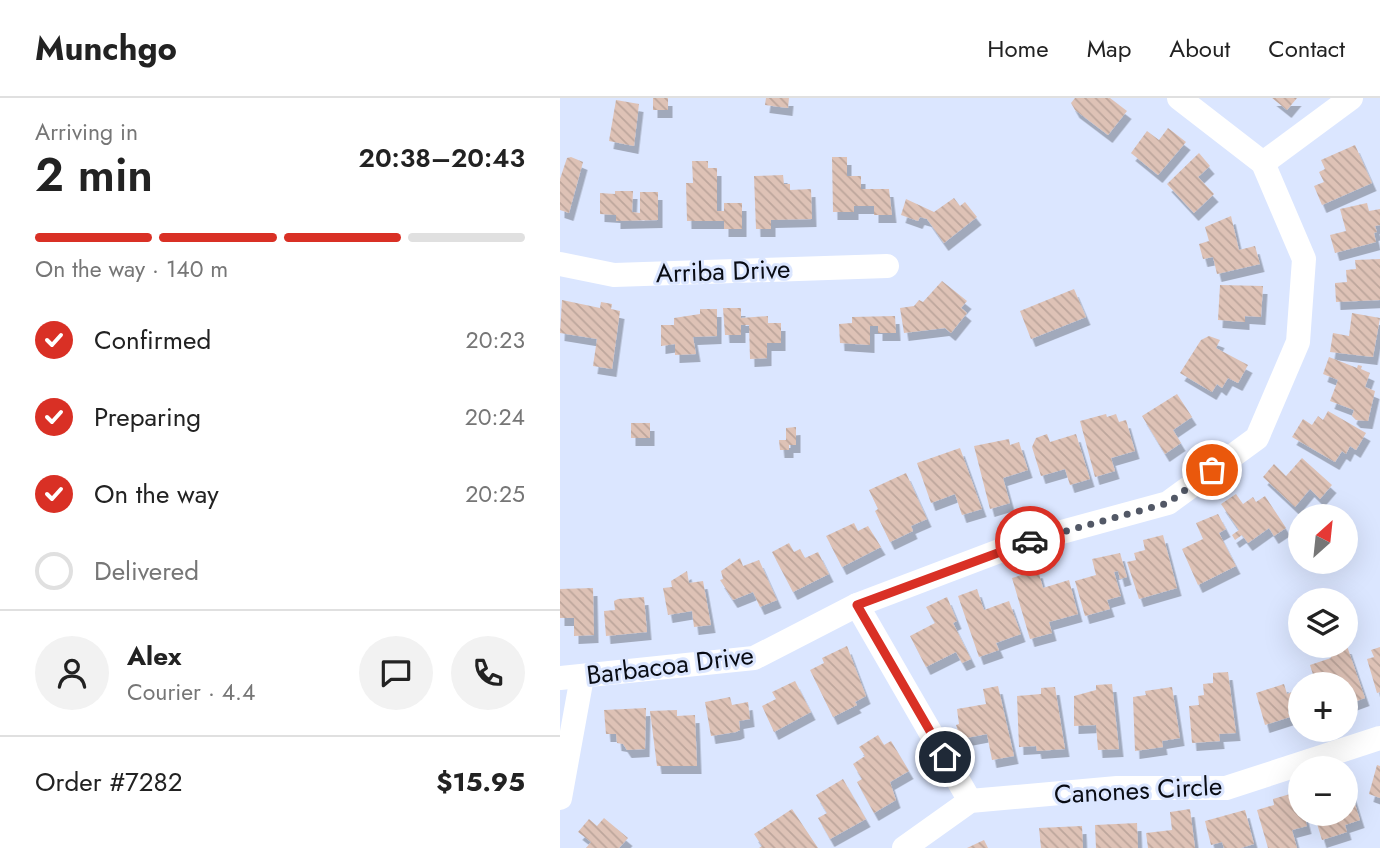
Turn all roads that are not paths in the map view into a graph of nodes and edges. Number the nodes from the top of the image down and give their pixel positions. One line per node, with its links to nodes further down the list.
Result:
1 (1179, 98): 3 (street, Barbacoa Drive)
2 (1351, 98): 3 (street)
3 (1263, 163): 6 (street, Barbacoa Drive)
4 (560, 264): 5 (street, Arriba Drive)
5 (887, 266)
6 (857, 605): 7 (street, Barbacoa Drive); 10 (street)
7 (571, 677): 9 (street)
8 (1380, 738): 10 (street, Canones Circle)
9 (560, 798)
10 (970, 801): 11 (street)
11 (904, 848)

